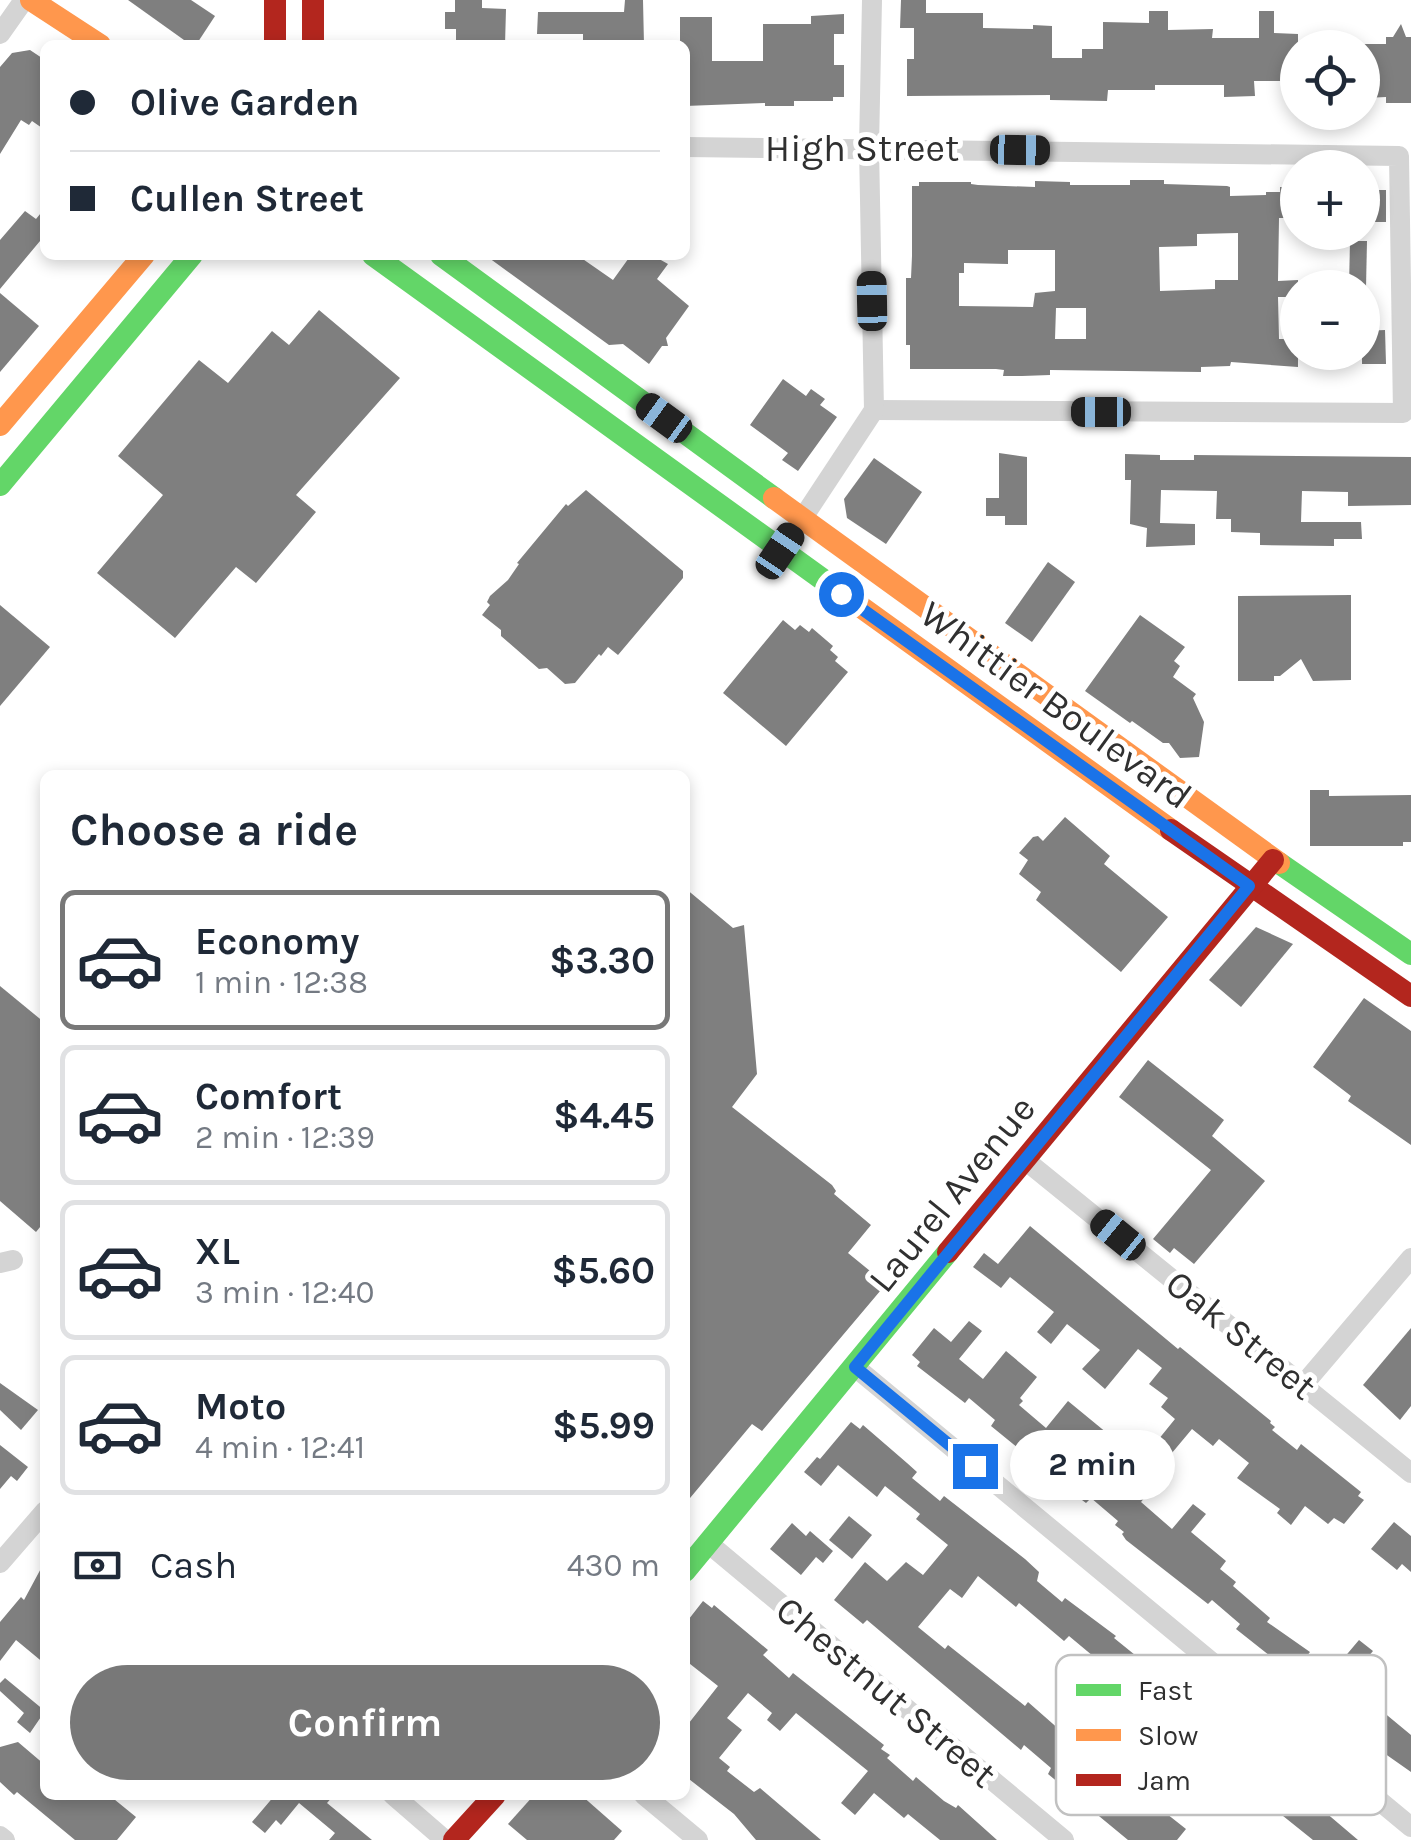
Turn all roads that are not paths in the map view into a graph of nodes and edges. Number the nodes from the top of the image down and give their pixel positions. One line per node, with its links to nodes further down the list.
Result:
1 (28, 0): 5 (street); 6 (main road)
2 (274, 0): 7 (main road)
3 (313, 0): 8 (main road)
4 (872, 0): 10 (street)
5 (0, 34)
6 (92, 40)
7 (274, 40)
8 (313, 40)
9 (690, 147): 10 (street, High Street)
10 (869, 147): 15 (street); 15 (street, High Street)
11 (140, 260): 16 (main road)
12 (188, 260): 17 (main road)
13 (380, 260): 19 (main road, Whittier Boulevard)
14 (447, 260): 18 (main road, Whittier Boulevard)
15 (874, 410): 18 (street)
16 (0, 425)
17 (0, 485)
18 (802, 519): 19 (street); 20 (main road, Whittier Boulevard)
19 (780, 551): 21 (main road, Whittier Boulevard)
20 (1272, 860): 21 (main road, Laurel Avenue); 22 (main road, Whittier Boulevard)
21 (1249, 886): 23 (main road, Whittier Boulevard); 24 (main road, Laurel Avenue)
22 (1411, 954)
23 (1411, 996)
24 (1026, 1160): 26 (main road, Laurel Avenue); 27 (street, Oak Street)
25 (1411, 1258): 27 (street)
26 (855, 1367): 30 (main road, Laurel Avenue); 33 (street)
27 (1302, 1385): 28 (street, Oak Street)
28 (1411, 1473)
29 (40, 1517): 31 (street)
30 (708, 1543): 32 (main road, Laurel Avenue); 42 (street, Chestnut Street)
31 (0, 1563)
32 (690, 1565)
33 (1204, 1655)
34 (399, 1800): 39 (street)
35 (490, 1800): 40 (main road)
36 (650, 1800): 41 (street)
37 (1386, 1805): 38 (street)
38 (1411, 1826)
39 (445, 1840)
40 (454, 1840)
41 (698, 1840)
42 (1064, 1840)

